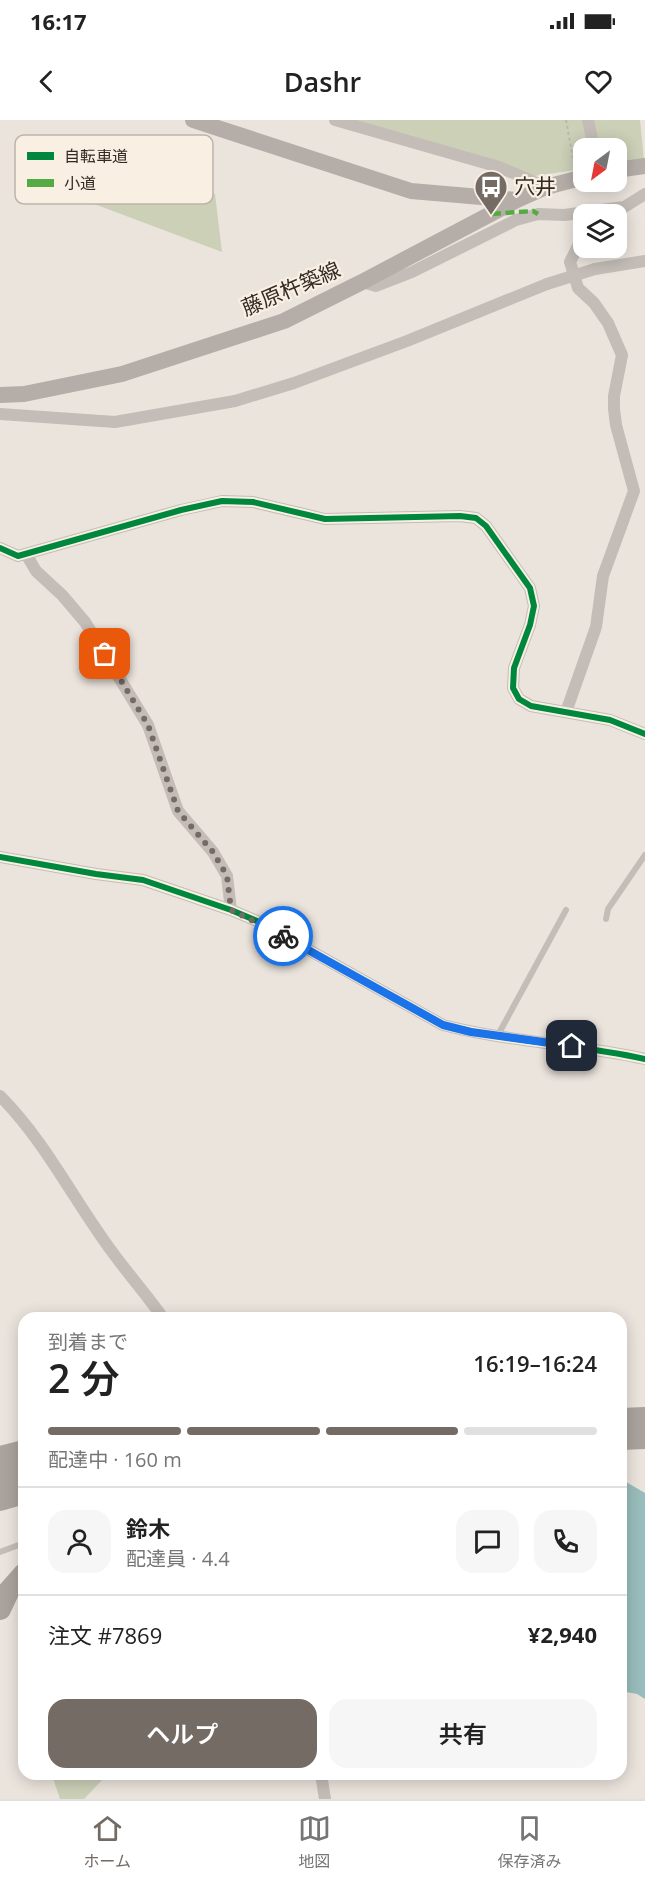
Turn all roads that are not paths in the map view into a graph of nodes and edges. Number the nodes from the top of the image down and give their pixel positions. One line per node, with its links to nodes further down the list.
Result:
1 (193, 120): 10 (main road)
2 (335, 120): 8 (street)
3 (588, 120): 4 (street)
4 (592, 138)
5 (645, 166): 6 (main road)
6 (627, 168)
7 (573, 175): 8 (main road, 藤原杵築線)
8 (546, 187): 10 (main road, 藤原杵築線)
9 (645, 194): 11 (street)
10 (517, 200): 12 (main road, 藤原杵築線)
11 (627, 206)
12 (492, 214): 13 (street); 17 (main road, 藤原杵築線)
13 (538, 214): 14 (street); 17 (street)
14 (573, 214)
15 (573, 256): 22 (street)
16 (645, 261): 19 (street, bridge)
17 (362, 282): 18 (main road, 藤原杵築線)
18 (0, 395)
19 (0, 414)
20 (0, 548): 21 (street)
21 (26, 554): 22 (street); 26 (street)
22 (566, 712): 23 (street)
23 (645, 734)
24 (645, 855): 28 (lane)
25 (0, 857): 26 (street)
26 (231, 910): 29 (street)
27 (566, 910): 29 (lane)
28 (606, 919)
29 (498, 1035): 30 (street)
30 (645, 1059)
31 (0, 1096): 32 (street)
32 (159, 1312)
33 (645, 1418): 34 (highway)
34 (627, 1419)
35 (645, 1438): 36 (highway)
36 (627, 1439)
37 (18, 1474): 38 (highway)
38 (0, 1479)
39 (18, 1494): 40 (highway)
40 (0, 1500)
41 (18, 1545): 42 (lane)
42 (0, 1552)
43 (18, 1581): 44 (highway)
44 (0, 1609)
45 (322, 1780): 46 (street)
46 (325, 1799)

